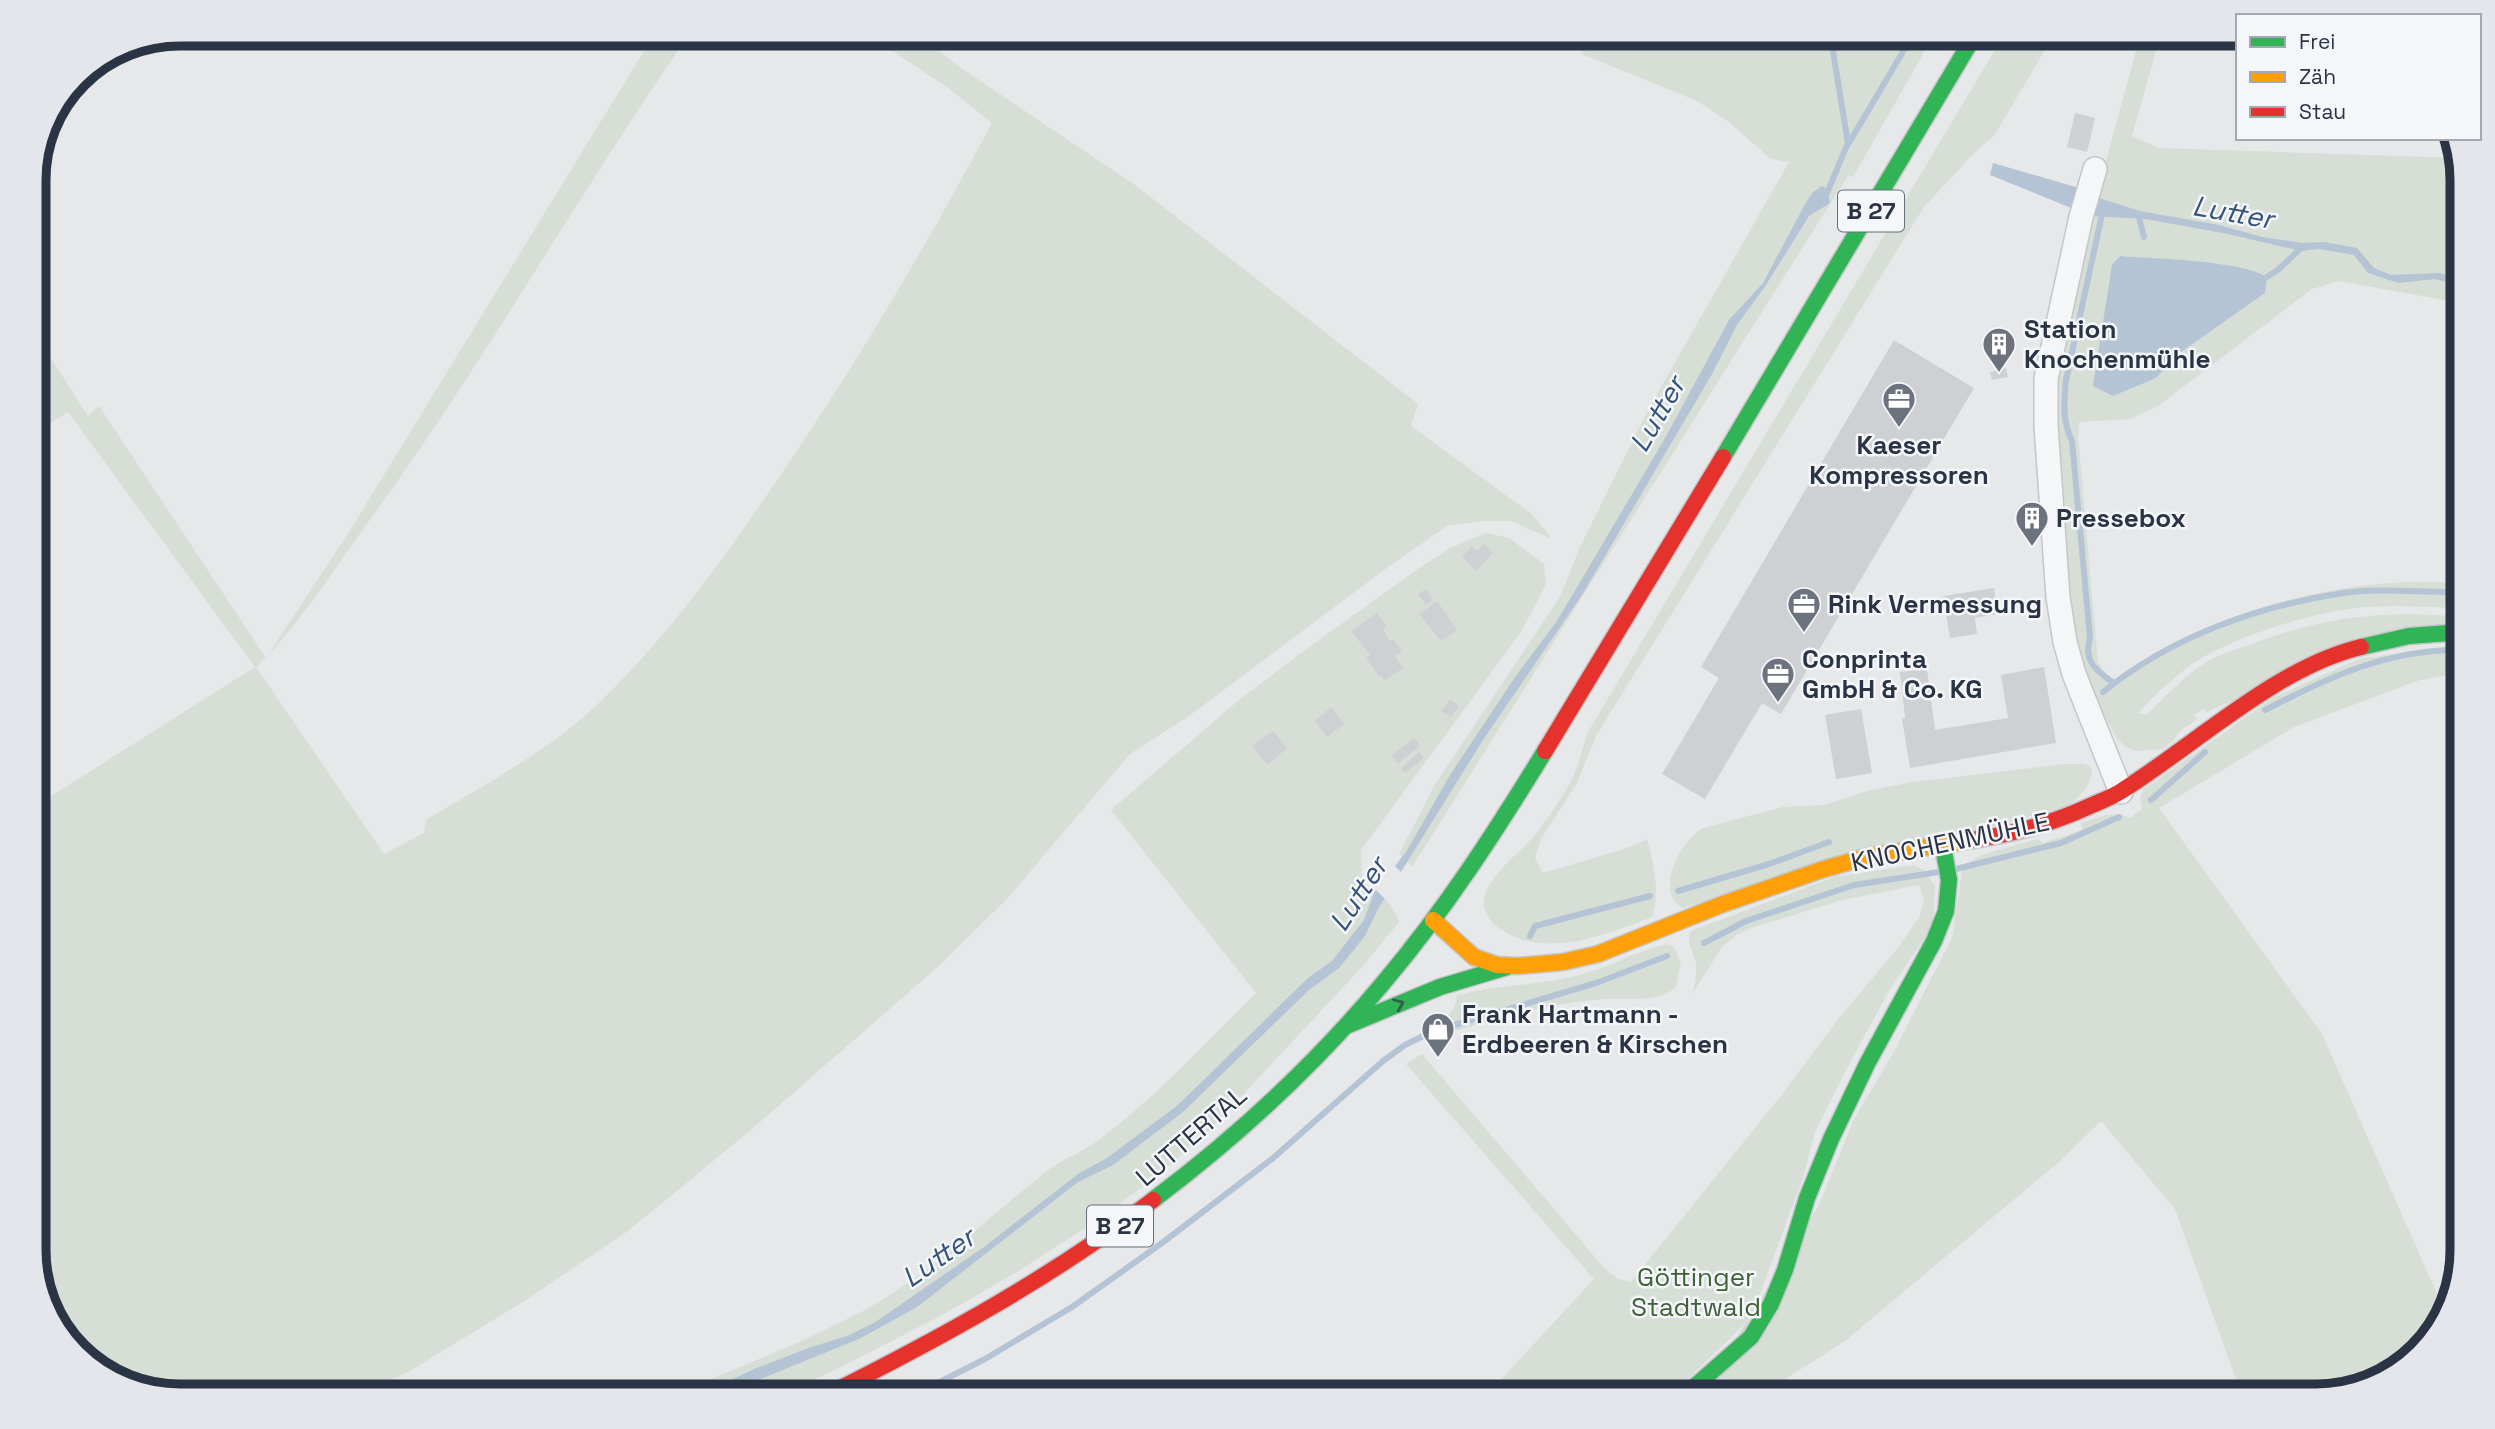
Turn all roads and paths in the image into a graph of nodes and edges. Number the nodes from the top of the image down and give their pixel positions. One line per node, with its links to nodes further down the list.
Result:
1 (1968, 46): 6 (street, B 27)
2 (2093, 176): 4 (street)
3 (2449, 633): 4 (street, KNOCHENMÜHLE)
4 (2121, 792): 5 (street, KNOCHENMÜHLE)
5 (1943, 846): 7 (street, KNOCHENMÜHLE); 11 (street)
6 (1433, 920): 7 (street, KNOCHENMÜHLE); 8 (street, KNOCHENMÜHLE); 9 (street, LUTTERTAL / B 27)
7 (1528, 964): 8 (street, KNOCHENMÜHLE)
8 (1507, 967): 9 (street, one-way to 8)
9 (1344, 1027): 10 (street, LUTTERTAL / B 27)
10 (851, 1383)
11 (1699, 1383)

